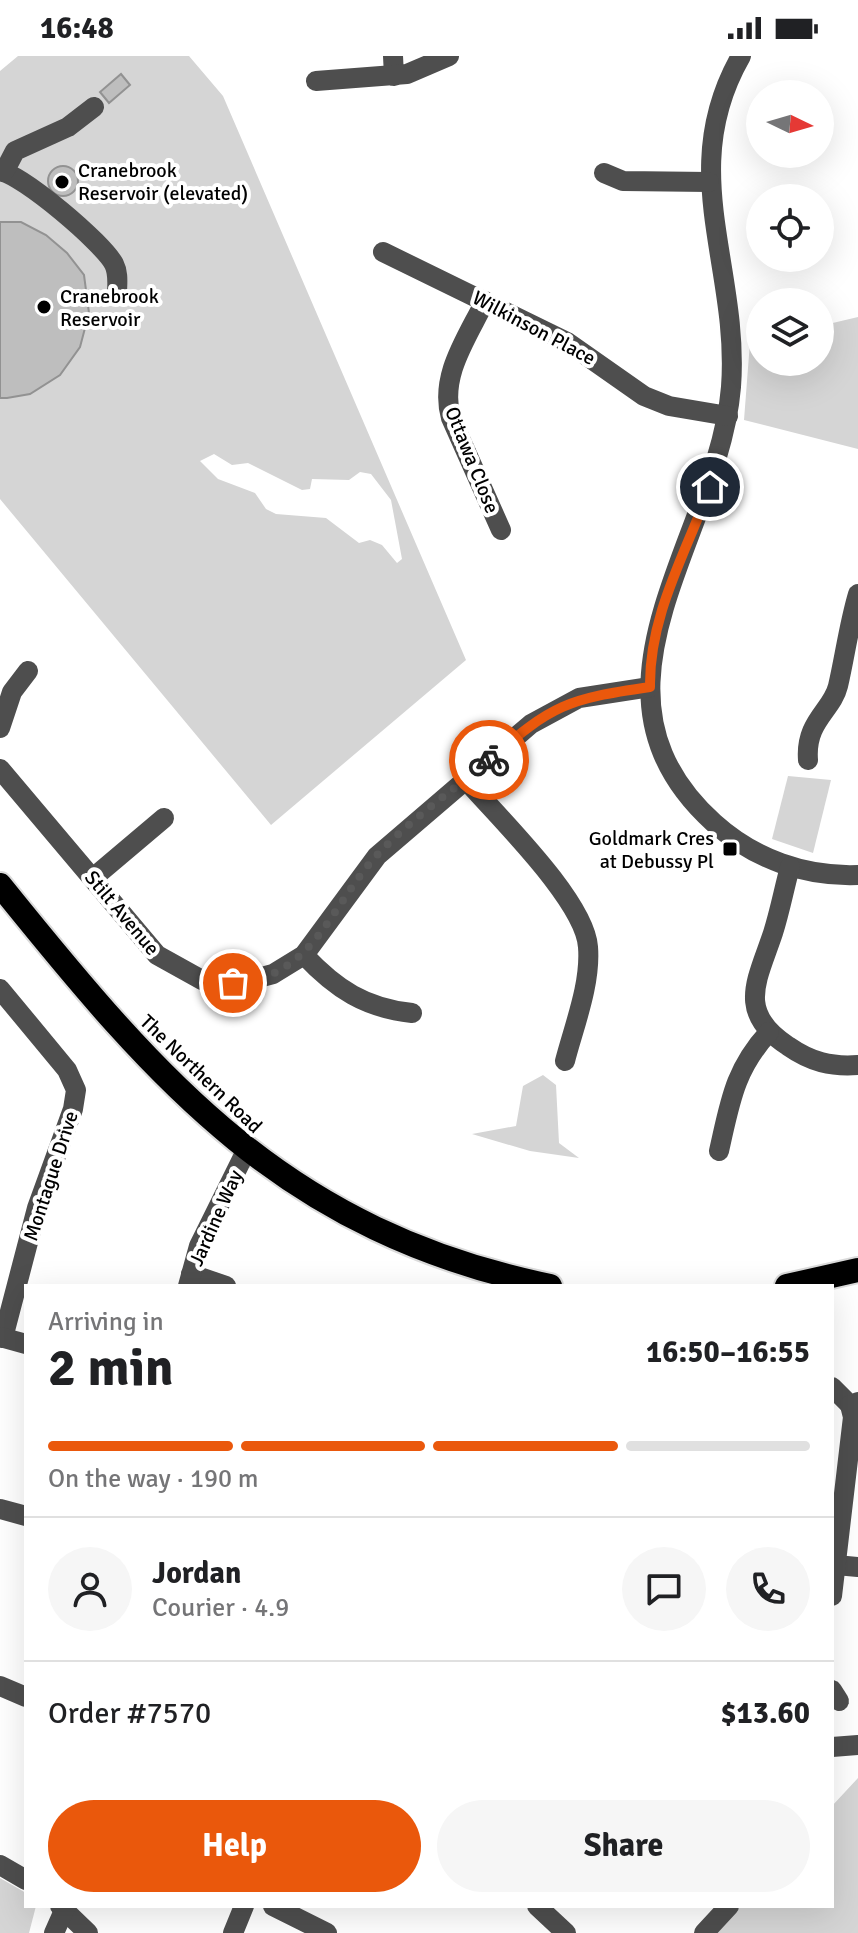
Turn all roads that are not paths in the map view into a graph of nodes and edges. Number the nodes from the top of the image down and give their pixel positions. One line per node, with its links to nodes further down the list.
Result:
1 (449, 56): 3 (street)
2 (741, 56): 8 (street)
3 (394, 66): 4 (street)
4 (316, 81)
5 (94, 107): 6 (street)
6 (2, 171): 10 (street)
7 (604, 173): 8 (street)
8 (709, 182): 12 (street)
9 (383, 252): 11 (street, Wilkinson Place)
10 (117, 295)
11 (485, 301): 12 (street, Wilkinson Place); 13 (street, Ottawa Close)
12 (728, 416): 16 (street)
13 (501, 530)
14 (858, 594): 18 (street)
15 (28, 671): 17 (street)
16 (650, 687): 20 (street, Stilt Avenue); 22 (street)
17 (0, 728)
18 (808, 760)
19 (0, 769): 24 (street, Stilt Avenue)
20 (466, 780): 26 (street, Stilt Avenue); 30 (street)
21 (164, 818): 24 (street)
22 (790, 867): 23 (street); 29 (street)
23 (858, 875)
24 (93, 878): 26 (street, Stilt Avenue)
25 (0, 885): 32 (highway, The Northern Road)
26 (304, 955): 28 (street)
27 (0, 989): 39 (street, Montague Drive)
28 (412, 1013)
29 (769, 1032): 31 (street); 33 (street)
30 (565, 1061)
31 (858, 1065)
32 (246, 1151): 35 (street, Jardine Way); 37 (highway, The Northern Road)
33 (719, 1151)
34 (858, 1270): 38 (highway)
35 (189, 1280): 36 (street)
36 (214, 1284)
37 (542, 1284)
38 (796, 1284)
39 (1, 1337): 40 (street)
40 (24, 1343)
41 (834, 1389): 42 (street)
42 (854, 1404): 45 (street)
43 (0, 1509): 44 (street)
44 (24, 1515)
45 (836, 1565): 46 (street); 47 (street)
46 (858, 1567)
47 (834, 1580)
48 (0, 1686): 49 (street)
49 (24, 1696)
50 (858, 1745): 51 (street)
51 (834, 1747)
52 (0, 1865): 53 (street)
53 (24, 1879)
54 (63, 1908): 60 (street)
55 (64, 1908): 61 (street)
56 (243, 1908): 62 (street)
57 (277, 1908): 63 (street)
58 (539, 1908): 64 (street)
59 (727, 1908): 65 (street)
60 (54, 1933)
61 (88, 1933)
62 (233, 1933)
63 (327, 1933)
64 (566, 1933)
65 (704, 1933)

